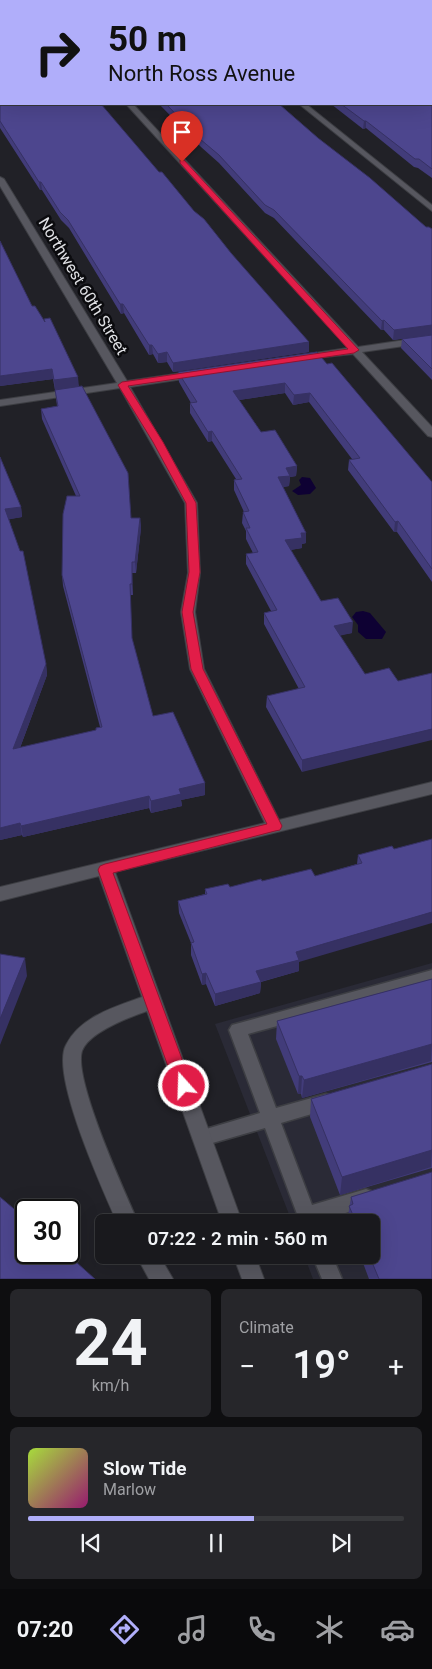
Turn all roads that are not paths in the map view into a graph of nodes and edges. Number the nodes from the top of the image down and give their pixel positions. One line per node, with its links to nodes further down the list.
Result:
1 (130, 105): 6 (street)
2 (303, 105): 4 (street)
3 (0, 179): 9 (street, Northwest 60th Street)
4 (432, 209)
5 (432, 338): 6 (street)
6 (354, 350): 7 (street); 11 (street)
7 (287, 360)
8 (210, 372): 9 (street)
9 (122, 385): 10 (street); 13 (street, Northwest 60th Street)
10 (0, 403)
11 (432, 434)
12 (432, 788): 13 (street)
13 (275, 826): 14 (street)
14 (105, 870): 15 (street); 17 (street)
15 (0, 894)
16 (432, 977): 19 (lane)
17 (153, 1001): 20 (street); 22 (street)
18 (346, 1096): 19 (lane)
19 (269, 1119): 20 (lane); 24 (lane)
20 (202, 1138): 23 (street)
21 (387, 1191): 25 (lane)
22 (124, 1214)
23 (229, 1214)
24 (306, 1214)
25 (322, 1214)
26 (153, 1264): 29 (street)
27 (247, 1264): 30 (street)
28 (326, 1264): 31 (lane)
29 (162, 1279)
30 (253, 1279)
31 (332, 1279)

